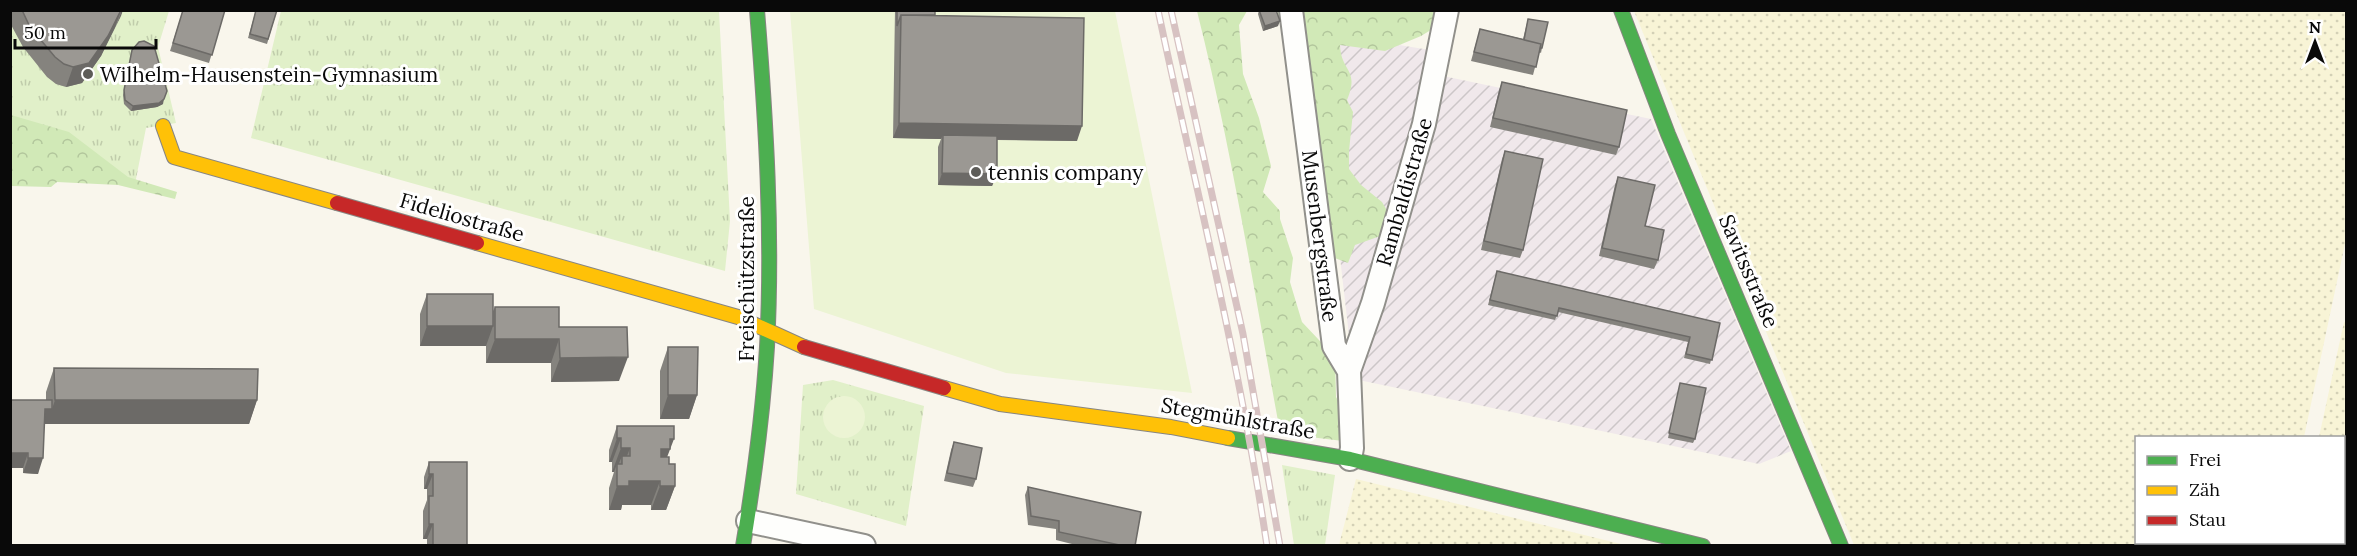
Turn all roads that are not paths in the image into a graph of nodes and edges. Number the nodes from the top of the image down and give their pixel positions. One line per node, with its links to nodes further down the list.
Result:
1 (757, 10): 6 (street, Freischützstraße)
2 (1291, 10): 7 (street, Musenbergstraße)
3 (1448, 10): 7 (street, Rambaldistraße)
4 (1622, 10): 13 (street, Savitsstraße)
5 (163, 126): 6 (street, Fideliostraße)
6 (768, 330): 8 (street, Stegmühlstraße); 9 (street, Freischützstraße)
7 (1349, 371): 8 (street, Musenbergstraße)
8 (1350, 459): 12 (street, Stegmühlstraße)
9 (748, 521): 10 (street, Freischützstraße); 11 (street)
10 (743, 546)
11 (864, 546)
12 (1703, 546)
13 (1841, 546)

